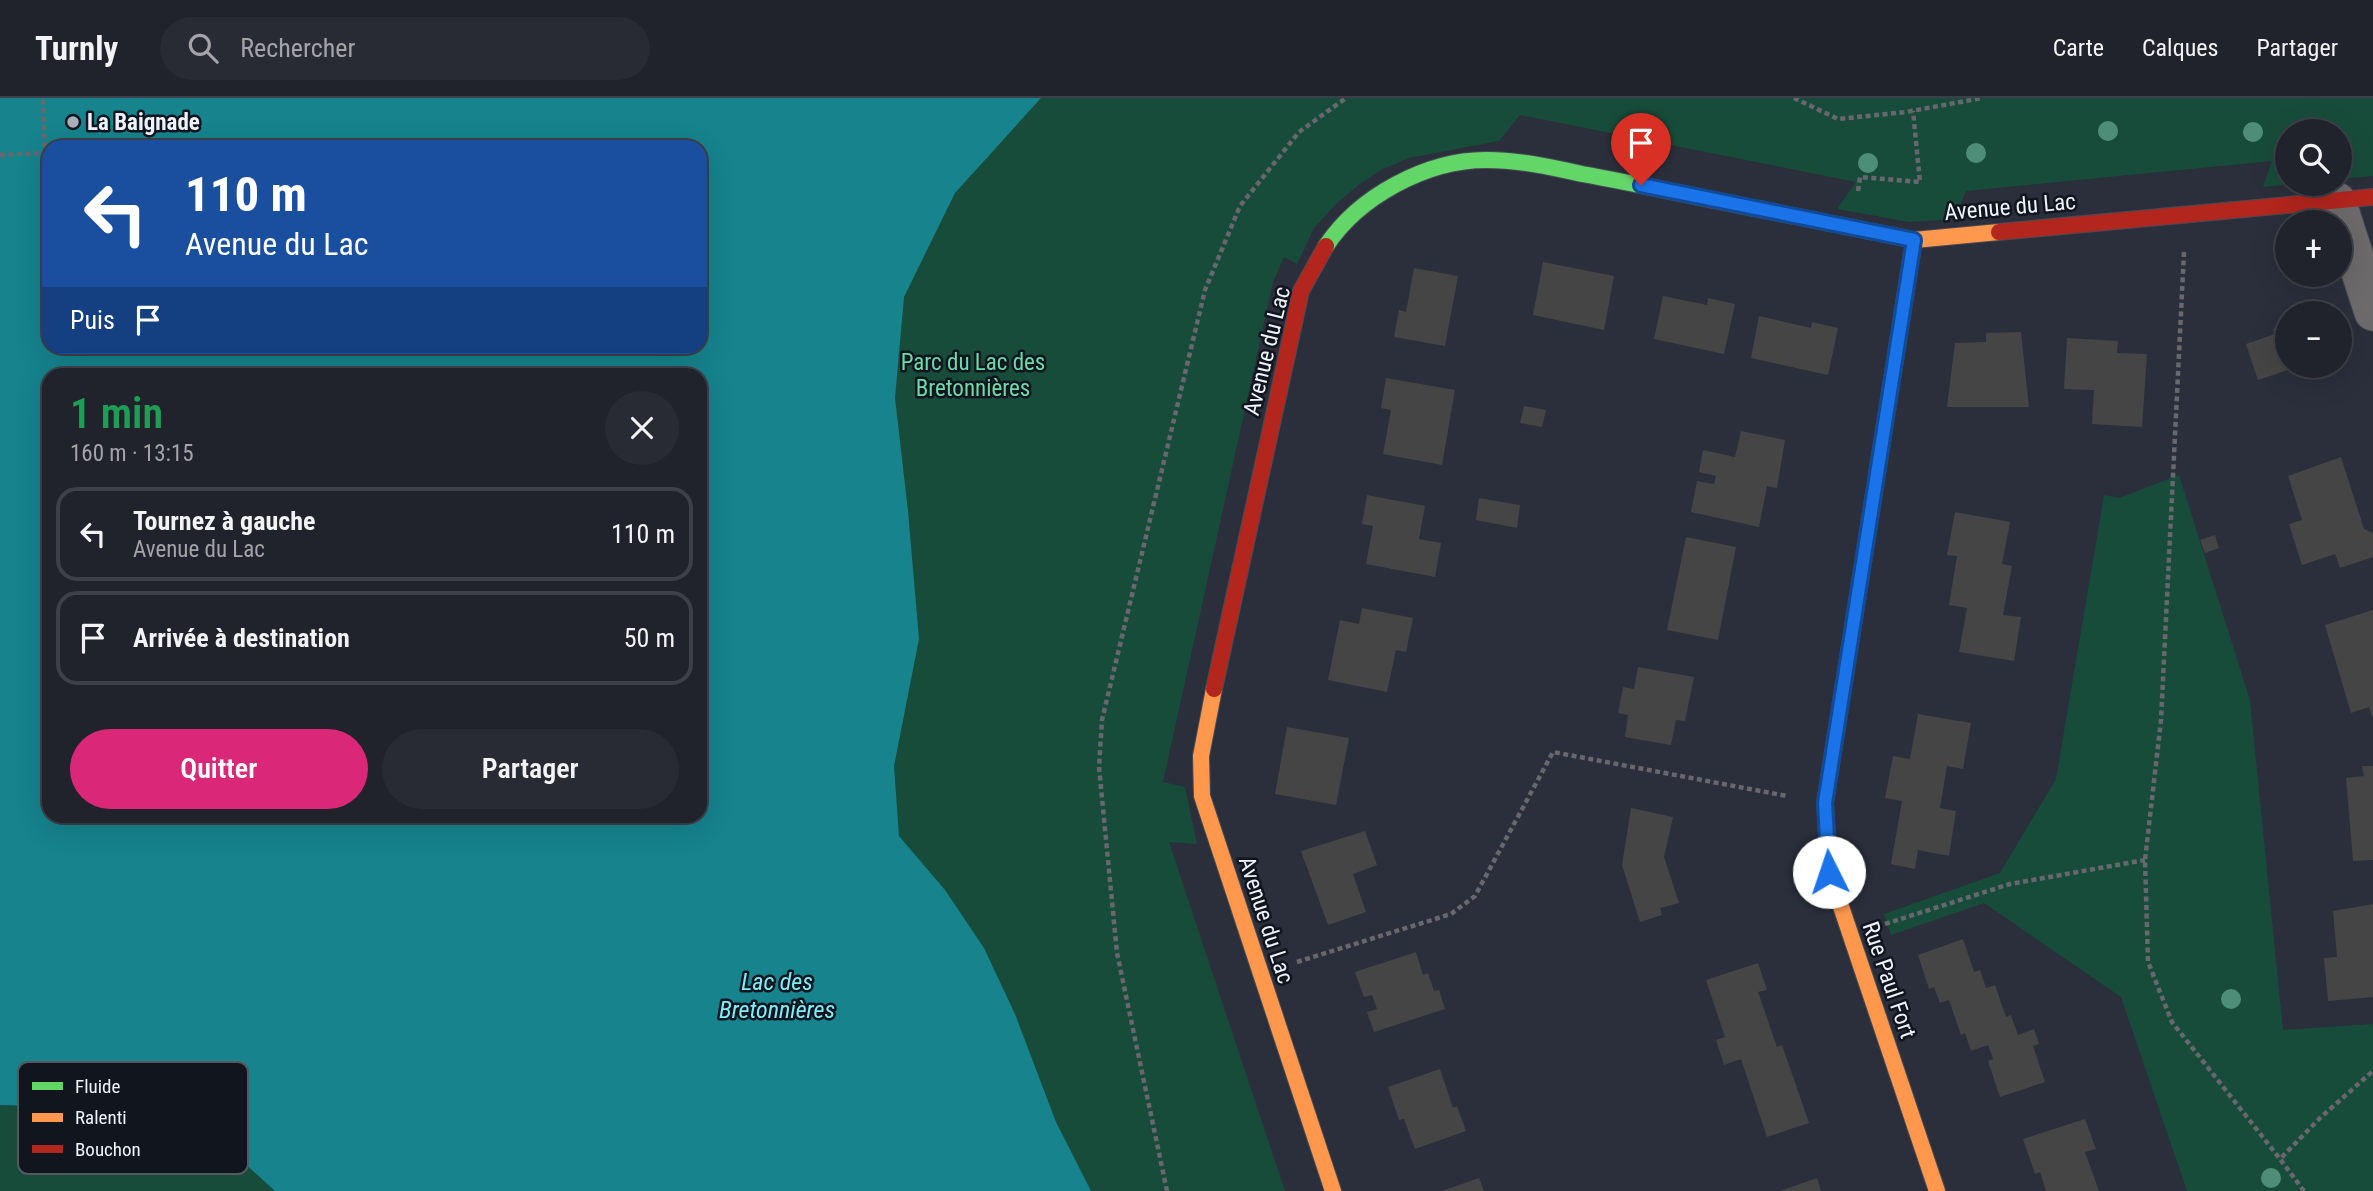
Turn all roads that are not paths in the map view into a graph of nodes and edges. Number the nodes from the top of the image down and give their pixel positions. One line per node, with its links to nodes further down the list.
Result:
1 (2373, 197): 2 (street, Avenue du Lac)
2 (2337, 201): 3 (street, Avenue du Lac); 4 (street)
3 (1914, 240): 5 (street, Avenue du Lac); 6 (street, Rue Paul Fort)
4 (2373, 312)
5 (1333, 1191)
6 (1937, 1191)

